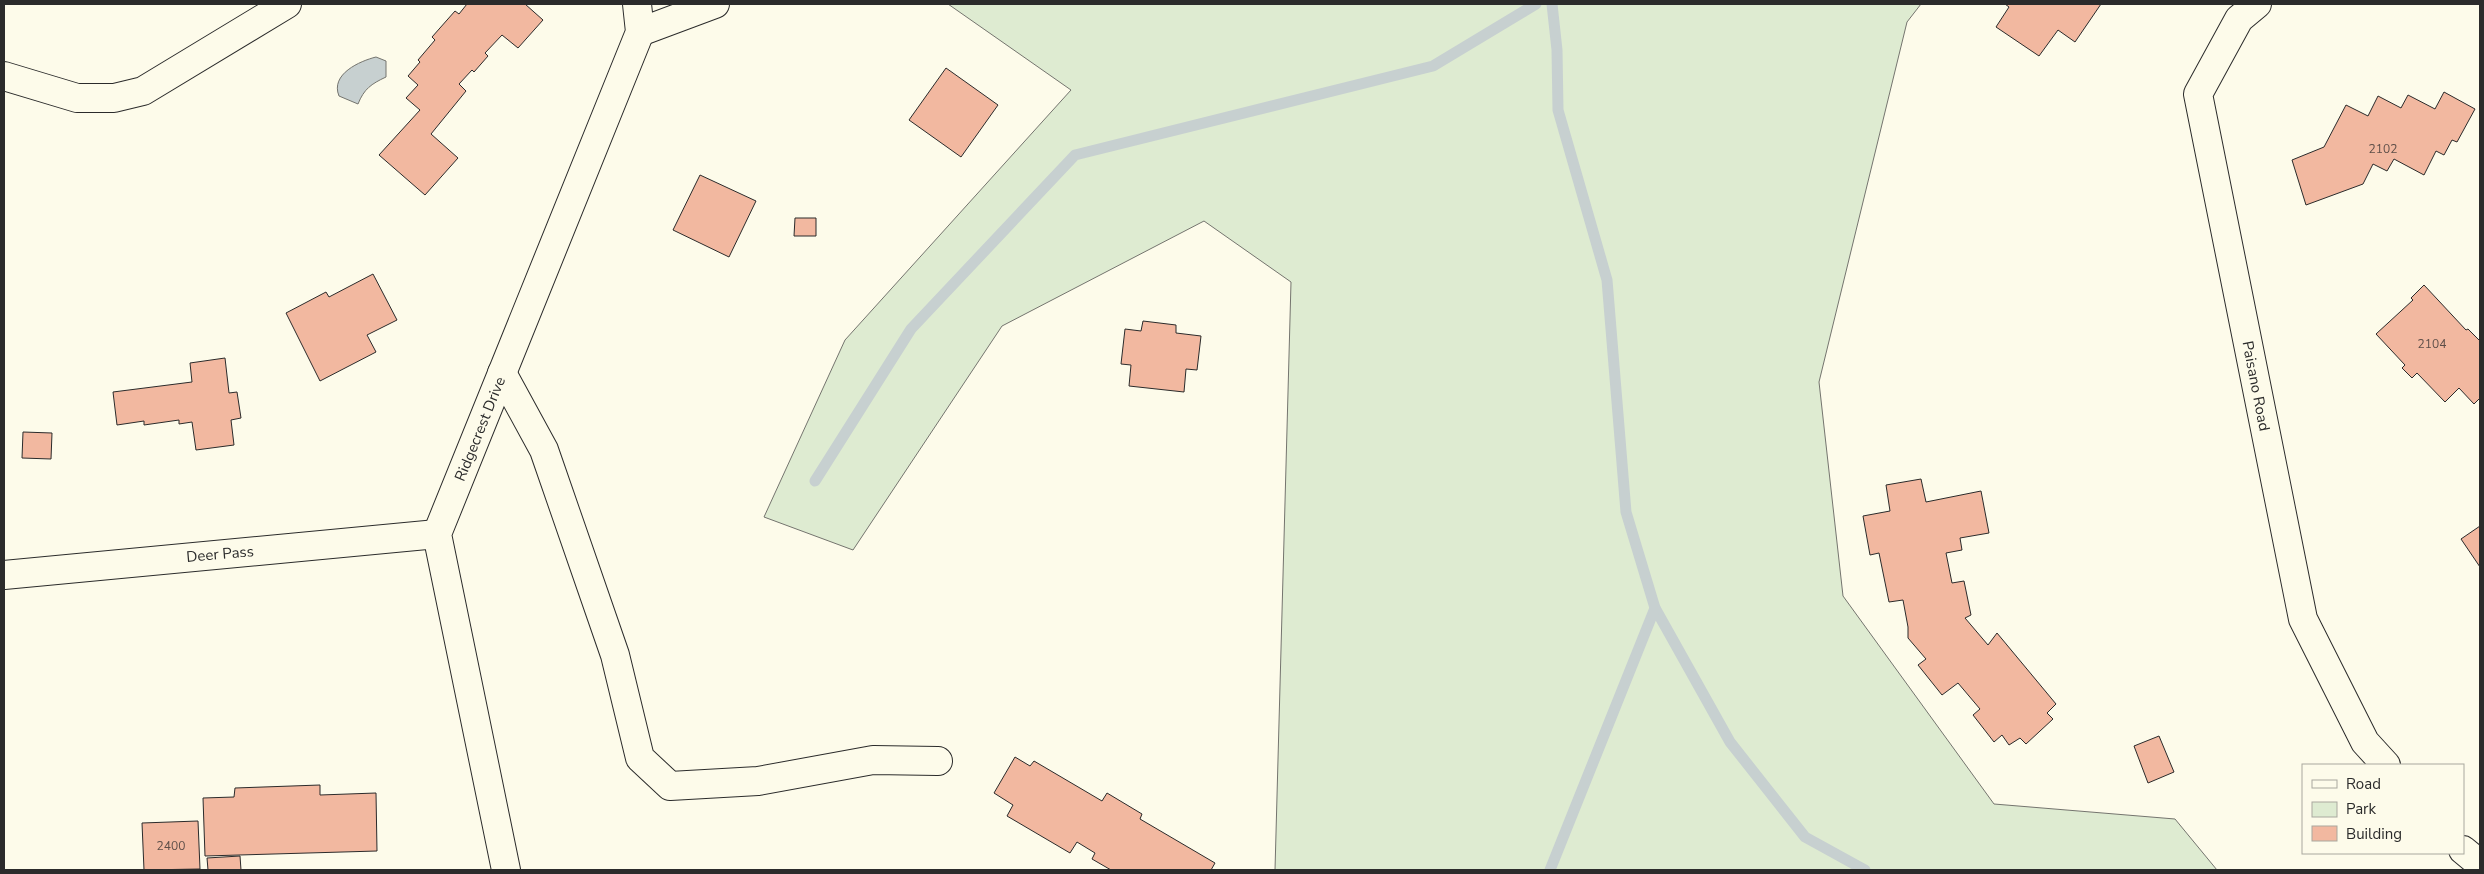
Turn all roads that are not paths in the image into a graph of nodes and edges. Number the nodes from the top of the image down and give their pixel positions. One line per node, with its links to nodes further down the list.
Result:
1 (287, 4): 6 (street)
2 (637, 4): 5 (street, Ridgecrest Drive)
3 (715, 4): 5 (street)
4 (2257, 4): 11 (street, Paisano Road)
5 (640, 32): 7 (street, Ridgecrest Drive)
6 (4, 76)
7 (502, 373): 8 (street, Ridgecrest Drive); 10 (street)
8 (437, 534): 9 (street, Deer Pass); 14 (street)
9 (4, 574)
10 (938, 761)
11 (2385, 764)
12 (2464, 851): 13 (street)
13 (2480, 864)
14 (506, 870)

